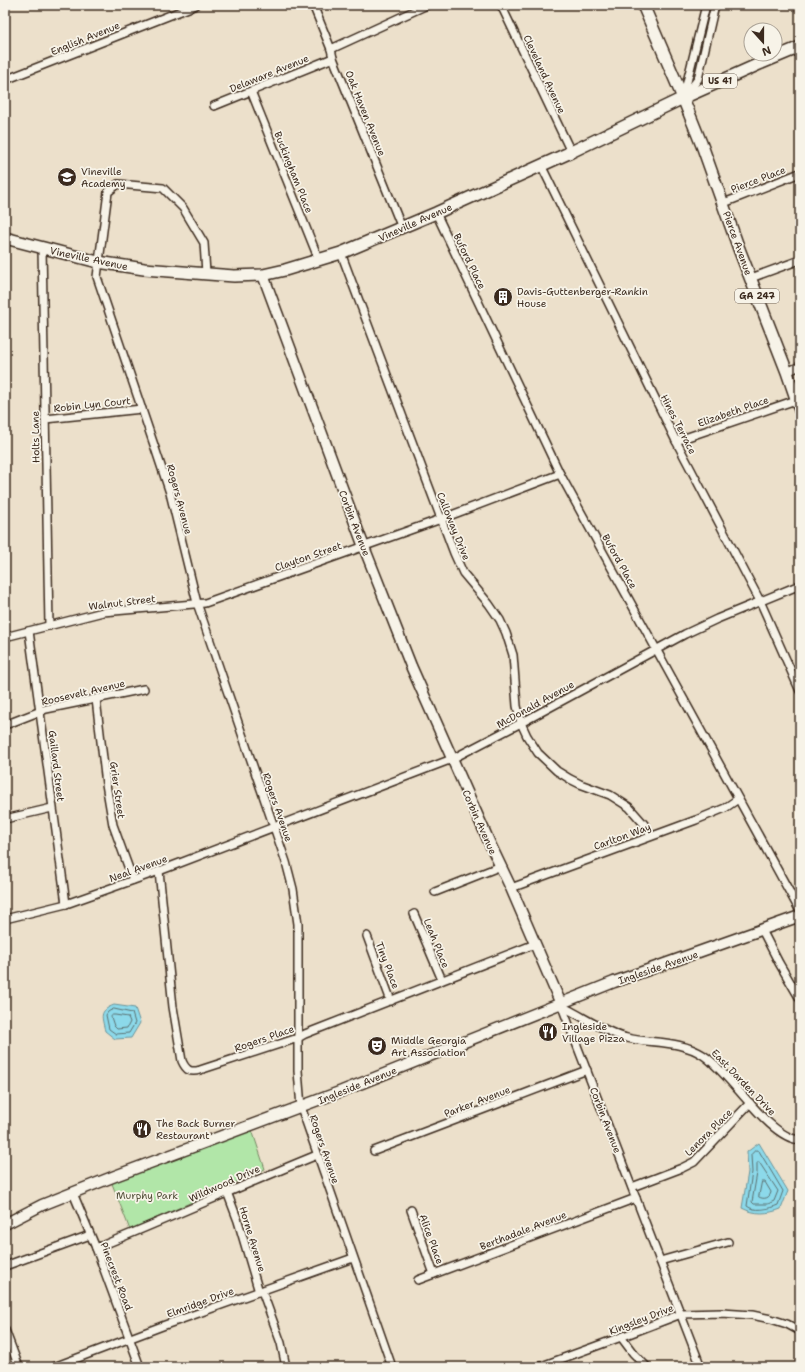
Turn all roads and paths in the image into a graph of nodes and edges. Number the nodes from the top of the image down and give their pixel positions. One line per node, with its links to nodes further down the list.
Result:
1 (196, 5): 8 (street, English Avenue)
2 (313, 5): 10 (street, Oak Haven Avenue)
3 (427, 5): 10 (street)
4 (501, 5): 16 (street, Cleveland Avenue)
5 (643, 5): 14 (main road, Pierce Avenue)
6 (706, 5): 14 (street)
7 (715, 5): 14 (street)
8 (185, 7): 12 (street, English Avenue)
9 (800, 47): 14 (main road, Vineville Avenue / US 41)
10 (331, 49): 11 (street, Oak Haven Avenue)
11 (333, 58): 13 (street, Delaware Avenue); 21 (street, Oak Haven Avenue)
12 (5, 80)
13 (251, 91): 15 (street, Delaware Avenue); 25 (street, Buckingham Place)
14 (684, 98): 16 (main road, Vineville Avenue); 19 (main road, Pierce Avenue / GA 247)
15 (214, 106)
16 (571, 152): 17 (main road, Vineville Avenue)
17 (541, 165): 20 (main road, Vineville Avenue); 36 (street, Hines Terrace)
18 (800, 173): 19 (street, Pierce Place)
19 (724, 203): 30 (main road, Pierce Avenue / GA 247)
20 (436, 213): 21 (main road, Vineville Avenue); 37 (street, Buford Place)
21 (402, 228): 24 (main road, Vineville Avenue)
22 (5, 238): 23 (main road, Vineville Avenue)
23 (42, 248): 27 (main road, Vineville Avenue); 35 (street, Holts Lane)
24 (341, 253): 25 (main road, Vineville Avenue); 38 (street, Calloway Drive)
25 (318, 260): 29 (main road, Vineville Avenue)
26 (800, 260): 30 (street)
27 (98, 262): 28 (main road, Vineville Avenue); 28 (street, Rogers Avenue); 34 (street, Rogers Avenue)
28 (206, 274): 29 (main road, Vineville Avenue)
29 (263, 274): 39 (street, Corbin Avenue)
30 (751, 278): 32 (main road, Pierce Avenue / GA 247)
31 (800, 366): 32 (street)
32 (787, 372): 33 (main road, Pierce Avenue / GA 247)
33 (798, 405): 36 (street, Elizabeth Place)
34 (142, 409): 35 (street, Robin Lyn Court); 42 (street, Rogers Avenue)
35 (45, 419): 43 (street, Holts Lane)
36 (676, 441): 41 (street, Hines Terrace)
37 (560, 474): 38 (street, Clayton Street); 46 (street, Buford Place)
38 (441, 519): 39 (street, Clayton Street); 51 (street, Calloway Drive)
39 (364, 546): 42 (street, Clayton Street); 53 (street, Corbin Avenue)
40 (800, 585): 41 (street, McDonald Avenue)
41 (760, 601): 46 (street, McDonald Avenue); 48 (street, Hines Terrace)
42 (197, 603): 43 (street, Walnut Street); 57 (street, Rogers Avenue)
43 (49, 626): 44 (street, Walnut Street)
44 (29, 631): 45 (street, Walnut Street); 50 (street, Gaillard Street)
45 (7, 636)
46 (657, 648): 51 (street, McDonald Avenue); 54 (street, Buford Place)
47 (144, 689): 49 (street, Roosevelt Avenue)
48 (800, 691)
49 (96, 699): 50 (street, Roosevelt Avenue); 61 (street, Grier Street)
50 (40, 712): 52 (street, Roosevelt Avenue); 55 (street, Gaillard Street)
51 (521, 723): 53 (street, McDonald Avenue); 58 (street, Calloway Drive)
52 (5, 725)
53 (452, 759): 57 (street, McDonald Avenue); 59 (street, Corbin Avenue)
54 (738, 800): 58 (street, Carlton Way); 65 (street, Buford Place)
55 (52, 808): 56 (street); 64 (street, Gaillard Street)
56 (5, 819)
57 (274, 826): 60 (street, Neal Avenue); 76 (street, Rogers Avenue)
58 (651, 836): 62 (street, Carlton Way)
59 (501, 866): 62 (street, Corbin Avenue); 63 (street)
60 (159, 871): 61 (street, Neal Avenue); 76 (street, Rogers Place)
61 (133, 880): 64 (street, Neal Avenue)
62 (511, 888): 71 (street, Corbin Avenue)
63 (436, 892)
64 (66, 904): 68 (street, Neal Avenue)
65 (800, 911)
66 (414, 914): 72 (street, Leah Place)
67 (800, 916): 69 (street, Ingleside Avenue)
68 (5, 919)
69 (762, 930): 73 (street); 75 (street, Ingleside Avenue)
70 (367, 936): 74 (street, Tiny Place)
71 (535, 944): 72 (street, Rogers Place); 75 (street, Corbin Avenue)
72 (442, 980): 74 (street, Rogers Place)
73 (800, 999)
74 (391, 1001): 76 (street, Rogers Place)
75 (561, 1004): 77 (street, Corbin Avenue); 78 (street, East Darden Drive); 79 (street, Ingleside Avenue)
76 (298, 1038): 79 (street, Rogers Avenue)
77 (587, 1070): 81 (street, Parker Avenue); 83 (street, Corbin Avenue)
78 (750, 1103): 80 (street, East Darden Drive); 83 (street, Lenora Place)
79 (301, 1107): 82 (street, Rogers Avenue); 85 (street, Ingleside Avenue)
80 (800, 1140)
81 (374, 1151)
82 (317, 1155): 84 (street, Wildwood Drive); 92 (street, Rogers Avenue)
83 (632, 1186): 86 (street, Corbin Avenue)
84 (227, 1192): 91 (street, Wildwood Drive); 97 (street, Horne Avenue)
85 (73, 1193): 88 (street, Ingleside Avenue); 89 (street, Pinecrest Road)
86 (636, 1198): 93 (street, Corbin Avenue); 95 (street, Berthadale Avenue)
87 (411, 1210): 95 (street, Alice Place)
88 (5, 1224)
89 (90, 1235): 91 (street, Pinecrest Road); 94 (street)
90 (728, 1242): 93 (street)
91 (96, 1248): 102 (street, Pinecrest Road)
92 (353, 1258): 97 (street, Elmridge Drive); 107 (street, Rogers Avenue)
93 (660, 1261): 98 (street, Corbin Avenue)
94 (5, 1266)
95 (434, 1274): 96 (street, Berthadale Avenue)
96 (418, 1280)
97 (261, 1291): 102 (street, Elmridge Drive); 106 (street, Horne Avenue)
98 (681, 1314): 100 (street, Kingsley Drive); 101 (street, Kingsley Drive); 110 (street, Corbin Avenue)
99 (5, 1330): 103 (street)
100 (800, 1331)
101 (621, 1337): 108 (street, Kingsley Drive); 109 (street)
102 (129, 1338): 104 (street, Elmridge Drive); 105 (street, Pinecrest Road)
103 (19, 1367)
104 (54, 1367)
105 (140, 1367)
106 (286, 1367)
107 (392, 1367)
108 (538, 1367)
109 (647, 1367)
110 (701, 1367)

